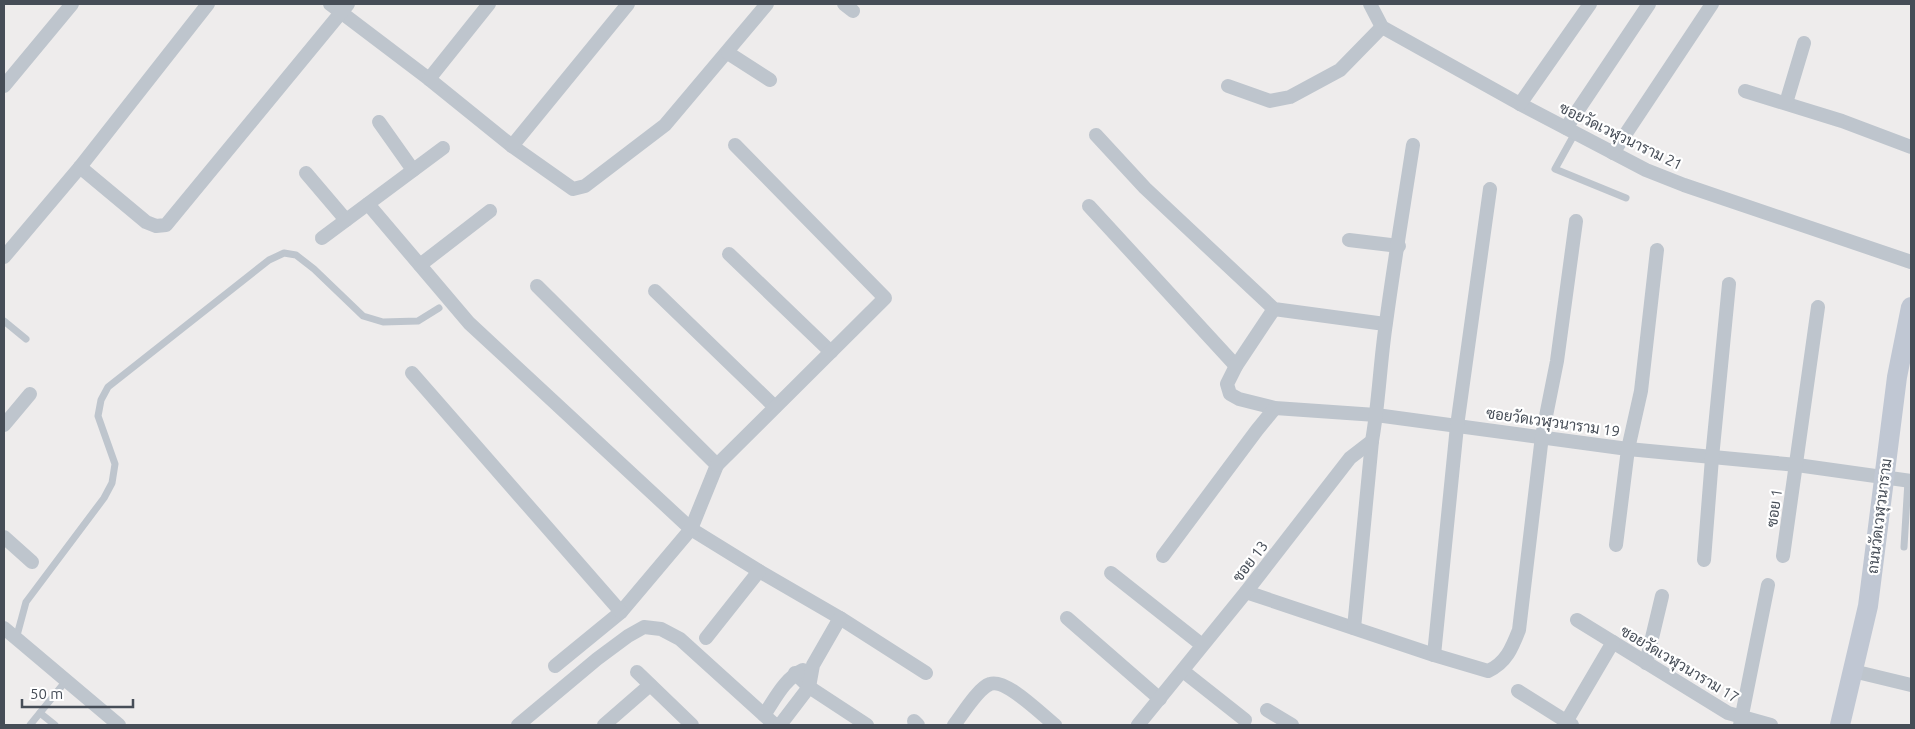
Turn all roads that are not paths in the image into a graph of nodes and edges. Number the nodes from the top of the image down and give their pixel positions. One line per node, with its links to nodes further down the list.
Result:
1 (72, 4): 16 (street)
2 (208, 4): 30 (street)
3 (489, 4): 14 (street)
4 (628, 4): 26 (street)
5 (767, 4): 13 (street)
6 (1370, 4): 11 (street)
7 (1590, 4): 20 (street)
8 (1649, 4): 22 (street)
9 (1712, 4): 29 (street)
10 (339, 7): 14 (street); 30 (street)
11 (1382, 26): 17 (street); 20 (street, ซอยวัดเวฬุวนาราม 21)
12 (1804, 43): 19 (street)
13 (728, 53): 15 (street); 26 (street)
14 (429, 79): 26 (street)
15 (770, 80)
16 (4, 86)
17 (1228, 86)
18 (1745, 91): 19 (street)
19 (1786, 103): 27 (street)
20 (1520, 104): 22 (street, ซอยวัดเวฬุวนาราม 21)
21 (379, 122): 31 (street)
22 (1571, 130): 29 (street, ซอยวัดเวฬุวนาราม 21); 34 (lane)
23 (1096, 135): 54 (street)
24 (735, 145): 58 (street)
25 (1413, 145): 42 (street)
26 (512, 146)
27 (1911, 147)
28 (443, 148): 31 (street)
29 (1613, 153): 46 (street, ซอยวัดเวฬุวนาราม 21)
30 (80, 167): 44 (street)
31 (413, 170): 35 (street)
32 (306, 173): 38 (street)
33 (1490, 189): 66 (street)
34 (1626, 198)
35 (368, 204): 38 (street); 47 (street)
36 (1089, 206): 59 (street)
37 (490, 211): 47 (street)
38 (346, 220): 40 (street)
39 (1576, 221): 67 (street)
40 (322, 238)
41 (1349, 240): 42 (street)
42 (1399, 246): 56 (street)
43 (1656, 250): 69 (street)
44 (5, 253)
45 (729, 254): 58 (street)
46 (1911, 262)
47 (420, 265): 75 (street)
48 (1729, 284): 70 (street)
49 (536, 286): 71 (street)
50 (655, 291): 62 (street)
51 (1911, 306): 73 (street, ถนนวัดเวฬุวนาราม)
52 (1818, 307): 72 (street, ซอย 1)
53 (439, 308): 95 (lane)
54 (1274, 309): 56 (street); 59 (street)
55 (4, 321): 57 (lane)
56 (1385, 324): 64 (street)
57 (26, 339)
58 (831, 352): 62 (street)
59 (1236, 366): 63 (street, ซอยวัดเวฬุวนาราม 19)
60 (412, 373): 88 (street)
61 (30, 394): 65 (street)
62 (776, 407): 71 (street)
63 (1275, 408): 64 (street, ซอยวัดเวฬุวนาราม 19); 79 (street)
64 (1376, 414): 66 (street, ซอยวัดเวฬุวนาราม 19); 68 (street)
65 (4, 424)
66 (1457, 426): 67 (street, ซอยวัดเวฬุวนาราม 19); 98 (street)
67 (1542, 436): 69 (street, ซอยวัดเวฬุวนาราม 19); 98 (street)
68 (1372, 441): 86 (street, ซอย 13); 93 (street)
69 (1628, 449): 70 (street, ซอยวัดเวฬุวนาราม 19); 77 (street)
70 (1712, 458): 72 (street, ซอยวัดเวฬุวนาราม 19); 81 (street)
71 (717, 465): 75 (street)
72 (1797, 465): 73 (street, ซอยวัดเวฬุวนาราม 19); 80 (street, ซอย 1)
73 (1883, 478): 74 (street, ซอยวัดเวฬุวนาราม 19); 104 (street, ถนนวัดเวฬุวนาราม)
74 (1910, 481): 78 (lane)
75 (691, 528): 83 (street); 88 (street)
76 (4, 537): 82 (street)
77 (1616, 545)
78 (1904, 547)
79 (1163, 556)
80 (1783, 556)
81 (1704, 560)
82 (32, 562)
83 (759, 571): 89 (street); 94 (street)
84 (1110, 573): 97 (street)
85 (1768, 585): 117 (street)
86 (1246, 592): 93 (street); 97 (street, ซอย 13)
87 (1662, 596): 99 (street)
88 (620, 612): 101 (street)
89 (840, 618): 100 (street); 106 (street)
90 (1067, 618): 112 (street)
91 (1577, 620): 96 (street, ซอยวัดเวฬุวนาราม 17)
92 (4, 628): 95 (street)
93 (1354, 628): 98 (street)
94 (706, 638)
95 (16, 639): 107 (street)
96 (1613, 642): 99 (street, ซอยวัดเวฬุวนาราม 17); 118 (street)
97 (1202, 645): 102 (street, ซอย 13)
98 (1434, 656)
99 (1646, 663): 117 (street, ซอยวัดเวฬุวนาราม 17)
100 (813, 665): 105 (street); 110 (street)
101 (555, 666)
102 (1183, 671): 112 (street, ซอย 13); 116 (street)
103 (637, 672): 108 (street)
104 (1853, 672): 109 (street); 133 (street, ถนนวัดเวฬุวนาราม)
105 (795, 673): 110 (street); 115 (street)
106 (926, 673)
107 (65, 682): 114 (lane); 121 (street)
108 (650, 685): 123 (street); 124 (street)
109 (1911, 685)
110 (809, 687): 126 (street); 127 (street)
111 (1518, 691): 118 (street)
112 (1160, 699): 130 (street, ซอย 13)
113 (1267, 710): 131 (street)
114 (40, 713): 119 (lane); 120 (lane)
115 (764, 715): 122 (street); 125 (street)
116 (1245, 720)
117 (1741, 722): 132 (street, ซอยวัดเวฬุวนาราม 17)
118 (1569, 724)
119 (30, 725)
120 (55, 725)
121 (119, 725)
122 (518, 725)
123 (604, 725)
124 (692, 725)
125 (775, 725)
126 (780, 725)
127 (867, 725)
128 (954, 725): 129 (street)
129 (1055, 725)
130 (1138, 725)
131 (1292, 725)
132 (1771, 725)
133 (1840, 725)

